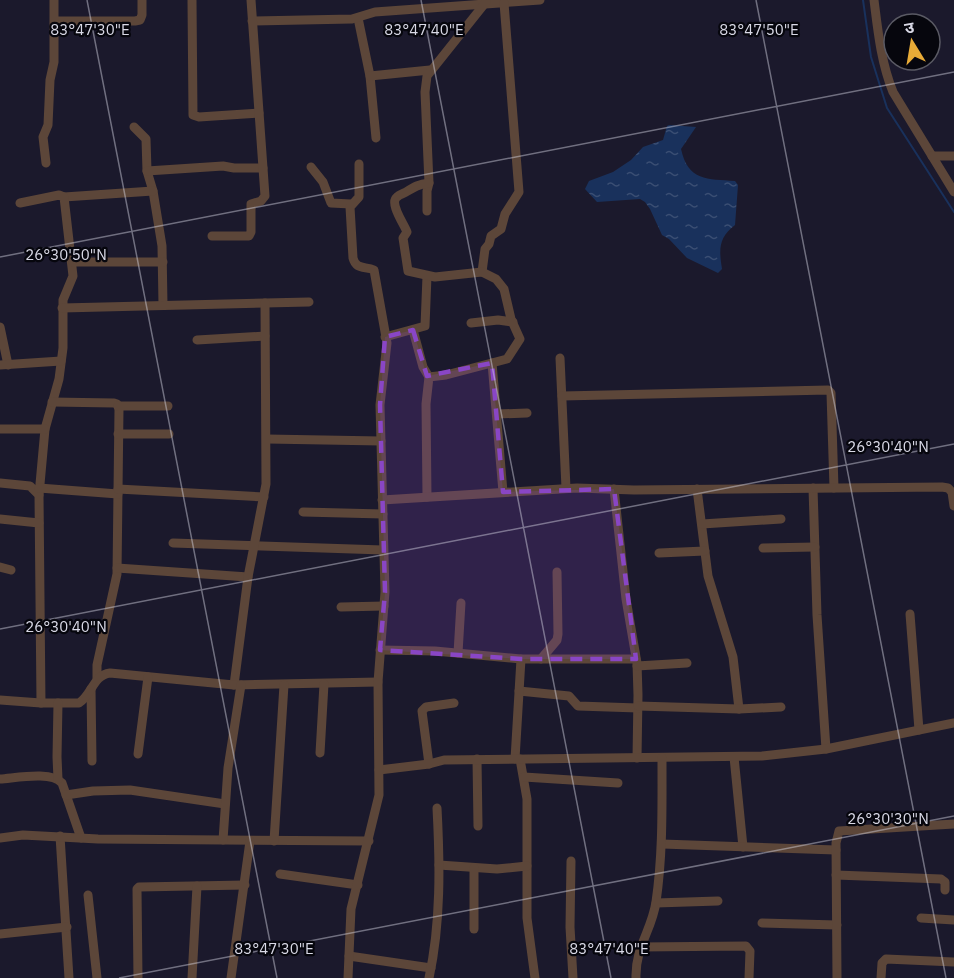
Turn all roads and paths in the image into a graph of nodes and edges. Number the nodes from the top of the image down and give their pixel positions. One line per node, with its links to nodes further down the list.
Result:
1 (54, 0): 11 (street)
2 (142, 0): 11 (street)
3 (192, 0): 15 (street)
4 (251, 0): 12 (street)
5 (540, 0): 8 (street)
6 (874, 0): 18 (street)
7 (485, 2): 8 (street); 9 (street); 13 (street)
8 (504, 3): 35 (street)
9 (429, 4): 10 (street)
10 (358, 18): 12 (street); 14 (street)
11 (55, 21): 20 (street)
12 (252, 21): 15 (street)
13 (430, 70): 14 (street); 25 (street)
14 (370, 76): 17 (street)
15 (259, 113): 23 (street)
16 (134, 127): 24 (street)
17 (376, 138)
18 (932, 156): 19 (street); 27 (street)
19 (954, 156)
20 (46, 163)
21 (358, 164): 30 (street)
22 (311, 167): 30 (street)
23 (263, 168): 24 (street); 32 (street)
24 (147, 171): 26 (street)
25 (429, 183): 31 (street); 36 (street)
26 (153, 192): 28 (street); 34 (street)
27 (954, 192)
28 (64, 197): 29 (street); 33 (street)
29 (20, 203)
30 (351, 204): 46 (street)
31 (427, 211)
32 (212, 236)
33 (73, 262): 34 (street); 40 (street)
34 (163, 262): 39 (street)
35 (482, 272): 36 (street); 41 (street)
36 (427, 276): 44 (street)
37 (309, 302): 38 (street)
38 (265, 303): 39 (street); 45 (street)
39 (163, 305): 40 (street)
40 (62, 308): 49 (street)
41 (513, 322): 42 (street); 50 (street)
42 (471, 323)
43 (0, 327): 51 (street)
44 (413, 330): 46 (street); 52 (street)
45 (265, 336): 47 (street); 63 (street)
46 (385, 337): 64 (street)
47 (197, 340)
48 (560, 358): 53 (street)
49 (61, 361): 51 (street); 54 (street)
50 (492, 363): 52 (street); 58 (street)
51 (4, 365)
52 (429, 376): 75 (street)
53 (562, 396): 66 (street); 68 (street)
54 (52, 402): 55 (street); 60 (street)
55 (118, 406): 56 (street); 61 (street)
56 (168, 406)
57 (527, 413): 58 (street)
58 (497, 414): 73 (street)
59 (0, 429): 60 (street)
60 (45, 429): 71 (street)
61 (118, 434): 62 (street); 72 (street)
62 (169, 434)
63 (267, 439): 64 (street); 74 (street)
64 (381, 441): 76 (street)
65 (0, 483): 71 (street)
66 (566, 488): 69 (street); 73 (street)
67 (813, 488): 68 (street); 70 (street); 86 (street)
68 (834, 488): 77 (street)
69 (614, 489): 70 (street); 104 (street)
70 (698, 489): 83 (street)
71 (39, 491): 72 (street); 82 (street)
72 (118, 491): 74 (street); 92 (street)
73 (503, 492): 75 (street)
74 (264, 497): 85 (street)
75 (427, 497): 76 (street)
76 (382, 500): 79 (street)
77 (954, 506)
78 (303, 512): 79 (street)
79 (383, 514): 88 (street)
80 (0, 519): 82 (street)
81 (781, 519): 83 (street)
82 (39, 523): 115 (street)
83 (702, 524): 89 (street)
84 (173, 543): 85 (street)
85 (254, 546): 88 (street); 95 (street)
86 (815, 547): 87 (street); 123 (street)
87 (763, 548)
88 (384, 550): 98 (street)
89 (705, 551): 90 (street); 120 (street)
90 (659, 553)
91 (0, 567): 93 (street)
92 (117, 568): 95 (street); 107 (street)
93 (11, 570)
94 (557, 572): 103 (street)
95 (248, 577): 110 (street)
96 (461, 603): 101 (street)
97 (341, 606): 98 (street)
98 (384, 606): 100 (street)
99 (910, 614): 122 (street)
100 (380, 650): 101 (street); 108 (street)
101 (458, 653): 102 (street)
102 (521, 659): 103 (street); 113 (street)
103 (542, 660): 104 (street)
104 (637, 662): 105 (street); 118 (street)
105 (687, 663)
106 (148, 677): 107 (street); 110 (street); 125 (street)
107 (97, 679): 112 (street)
108 (378, 682): 109 (street); 133 (street)
109 (324, 684): 111 (street); 124 (street)
110 (237, 685): 111 (street); 139 (street)
111 (284, 685): 148 (street)
112 (91, 688): 116 (street); 131 (street)
113 (519, 692): 118 (street); 130 (street)
114 (0, 700): 115 (street)
115 (41, 703): 116 (street)
116 (58, 703): 136 (street)
117 (454, 703): 132 (street)
118 (638, 707): 120 (street); 127 (street)
119 (781, 707): 120 (street)
120 (739, 709)
121 (954, 723): 122 (street)
122 (919, 730): 123 (street)
123 (826, 749): 126 (street)
124 (320, 753)
125 (138, 754)
126 (734, 757): 128 (street); 151 (street)
127 (637, 758): 128 (street); 130 (street)
128 (662, 758): 150 (street)
129 (477, 759): 130 (street); 132 (street); 142 (street)
130 (517, 759): 134 (street)
131 (92, 761)
132 (429, 764): 133 (street)
133 (379, 770): 149 (street)
134 (524, 777): 137 (street); 155 (street)
135 (0, 779): 136 (street)
136 (58, 780): 138 (street)
137 (618, 783)
138 (66, 795): 139 (street); 145 (street)
139 (225, 804): 146 (street)
140 (437, 808): 154 (street)
141 (954, 824): 152 (street)
142 (478, 826)
143 (60, 836): 144 (street); 145 (street); 170 (street)
144 (0, 838)
145 (81, 838): 146 (street)
146 (223, 840): 147 (street)
147 (250, 841): 148 (street); 159 (street)
148 (274, 841): 149 (street)
149 (369, 841): 160 (street)
150 (662, 844): 151 (street); 165 (street)
151 (743, 847): 152 (street)
152 (836, 850): 158 (street)
153 (571, 861): 184 (street)
154 (439, 865): 156 (street); 176 (street)
155 (527, 866): 156 (street); 183 (street)
156 (474, 868): 171 (street)
157 (280, 874): 160 (street)
158 (836, 875): 162 (street); 169 (street)
159 (245, 885): 161 (street); 181 (street)
160 (358, 885): 174 (street)
161 (196, 886): 179 (street); 180 (street)
162 (945, 890)
163 (88, 895): 178 (street)
164 (718, 902): 165 (street)
165 (656, 903): 173 (street)
166 (921, 918): 167 (street)
167 (954, 920)
168 (762, 923): 169 (street)
169 (837, 925): 187 (street)
170 (67, 927): 172 (street); 177 (street)
171 (474, 929)
172 (0, 934)
173 (640, 947): 185 (street); 186 (street)
174 (349, 956): 176 (street); 182 (street)
175 (954, 962): 188 (street)
176 (430, 973)
177 (69, 978)
178 (97, 978)
179 (138, 978)
180 (192, 978)
181 (231, 978)
182 (348, 978)
183 (535, 978)
184 (573, 978)
185 (636, 978)
186 (748, 978)
187 (837, 978)
188 (882, 978)

